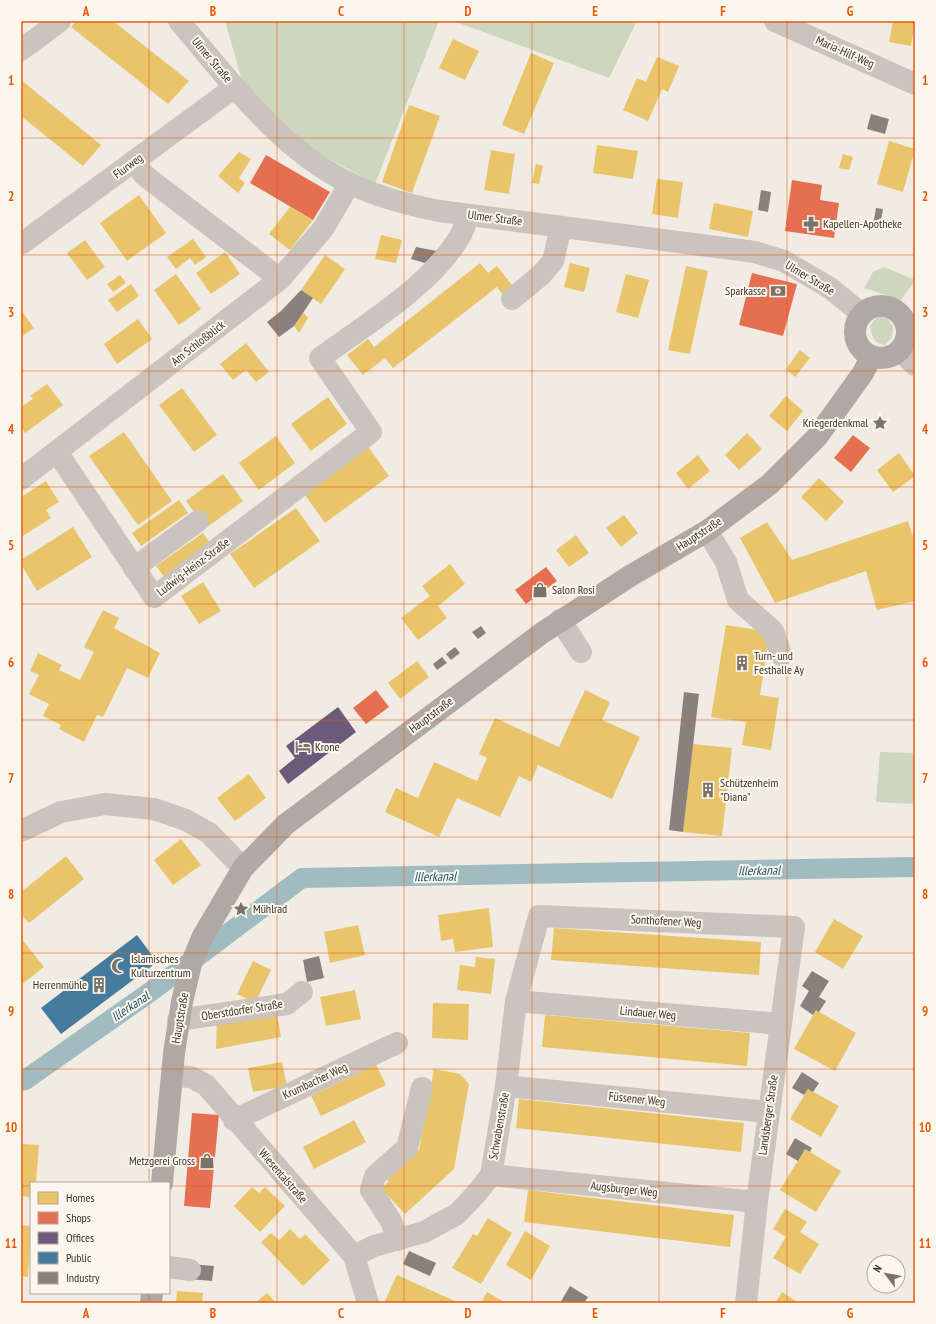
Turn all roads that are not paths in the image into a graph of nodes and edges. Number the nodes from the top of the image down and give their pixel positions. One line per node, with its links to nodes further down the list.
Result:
1 (60, 21): 4 (street)
2 (179, 21): 6 (street, Ulmer Straße)
3 (774, 21): 5 (street, Maria-Hilf-Weg)
4 (21, 50)
5 (915, 84)
6 (234, 87): 7 (street, Flurweg); 8 (street, Ulmer Straße)
7 (134, 161): 11 (street, Flurweg); 12 (street)
8 (350, 183): 9 (street, Ulmer Straße); 12 (street, Am Schloßblick)
9 (468, 215): 10 (street, Ulmer Straße); 22 (street, Ludwig-Heinz-Straße)
10 (561, 227): 13 (street); 15 (street, Ulmer Straße)
11 (21, 244)
12 (280, 279): 18 (street, Am Schloßblick)
13 (512, 299)
14 (909, 313): 15 (main road); 17 (main road)
15 (862, 314): 16 (main road)
16 (871, 357): 17 (main road); 21 (main road, Hauptstraße)
17 (908, 358)
18 (57, 452): 19 (street, Am Schloßblick); 22 (street, Ludwig-Heinz-Straße)
19 (21, 479)
20 (198, 521): 22 (street)
21 (707, 531): 23 (main road, Hauptstraße); 25 (street)
22 (134, 568)
23 (560, 620): 24 (street); 27 (main road, Hauptstraße)
24 (581, 652)
25 (781, 655)
26 (21, 831): 27 (street)
27 (243, 868): 32 (main road, Hauptstraße)
28 (540, 916): 29 (street, Sonthofener Weg); 31 (street, Schwabenstraße)
29 (794, 927): 33 (street, Landsberger Straße)
30 (302, 992): 32 (street, Oberstdorfer Straße)
31 (516, 1001): 33 (street, Lindauer Weg); 36 (street, Schwabenstraße)
32 (180, 1011): 35 (main road, Hauptstraße)
33 (781, 1024): 38 (street, Landsberger Straße)
34 (397, 1043): 39 (street, Krumbacher Weg)
35 (172, 1076): 39 (street, Wiesentalstraße); 41 (main road, Hauptstraße)
36 (506, 1086): 38 (street, Füssener Weg); 40 (street, Schwabenstraße)
37 (422, 1088): 43 (street)
38 (768, 1112): 42 (street, Landsberger Straße)
39 (234, 1120): 44 (street, Wiesentalstraße)
40 (491, 1175): 42 (street, Augsburger Weg); 43 (street, Schwabenstraße)
41 (162, 1182)
42 (757, 1202): 46 (street, Landsberger Straße)
43 (398, 1240): 44 (street, Schwabenstraße)
44 (354, 1256): 45 (street, Wiesentalstraße)
45 (368, 1303)
46 (746, 1303)

